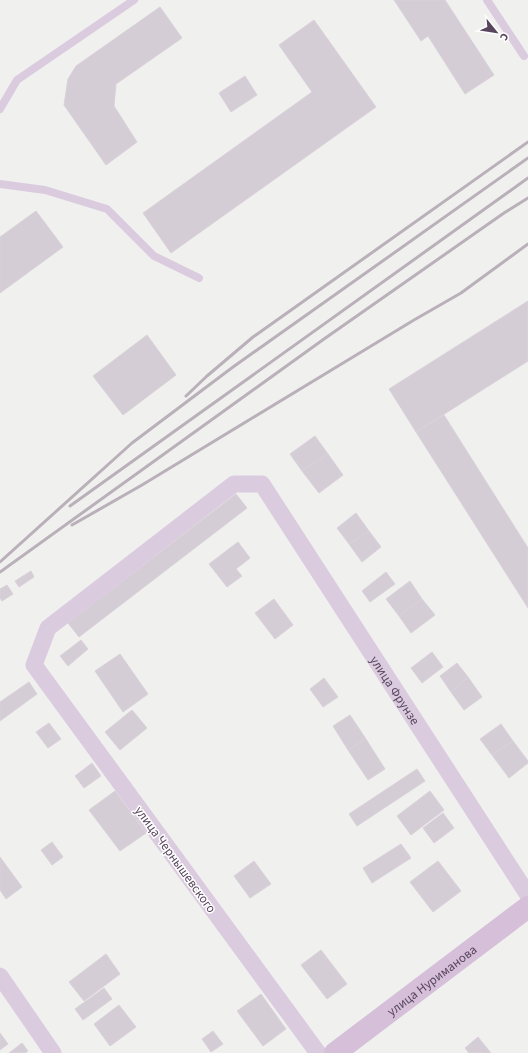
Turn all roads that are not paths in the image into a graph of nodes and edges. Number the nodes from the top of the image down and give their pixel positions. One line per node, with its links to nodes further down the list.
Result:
1 (134, 0): 4 (lane)
2 (487, 0): 3 (lane)
3 (524, 56)
4 (0, 109)
5 (0, 184): 6 (lane)
6 (199, 278)
7 (262, 484): 8 (street, улица Фрунзе); 12 (street, улица Чернышевского)
8 (528, 895)
9 (528, 908): 13 (main road, улица Нуриманова)
10 (0, 976): 11 (street)
11 (53, 1053)
12 (318, 1053)
13 (335, 1053)

